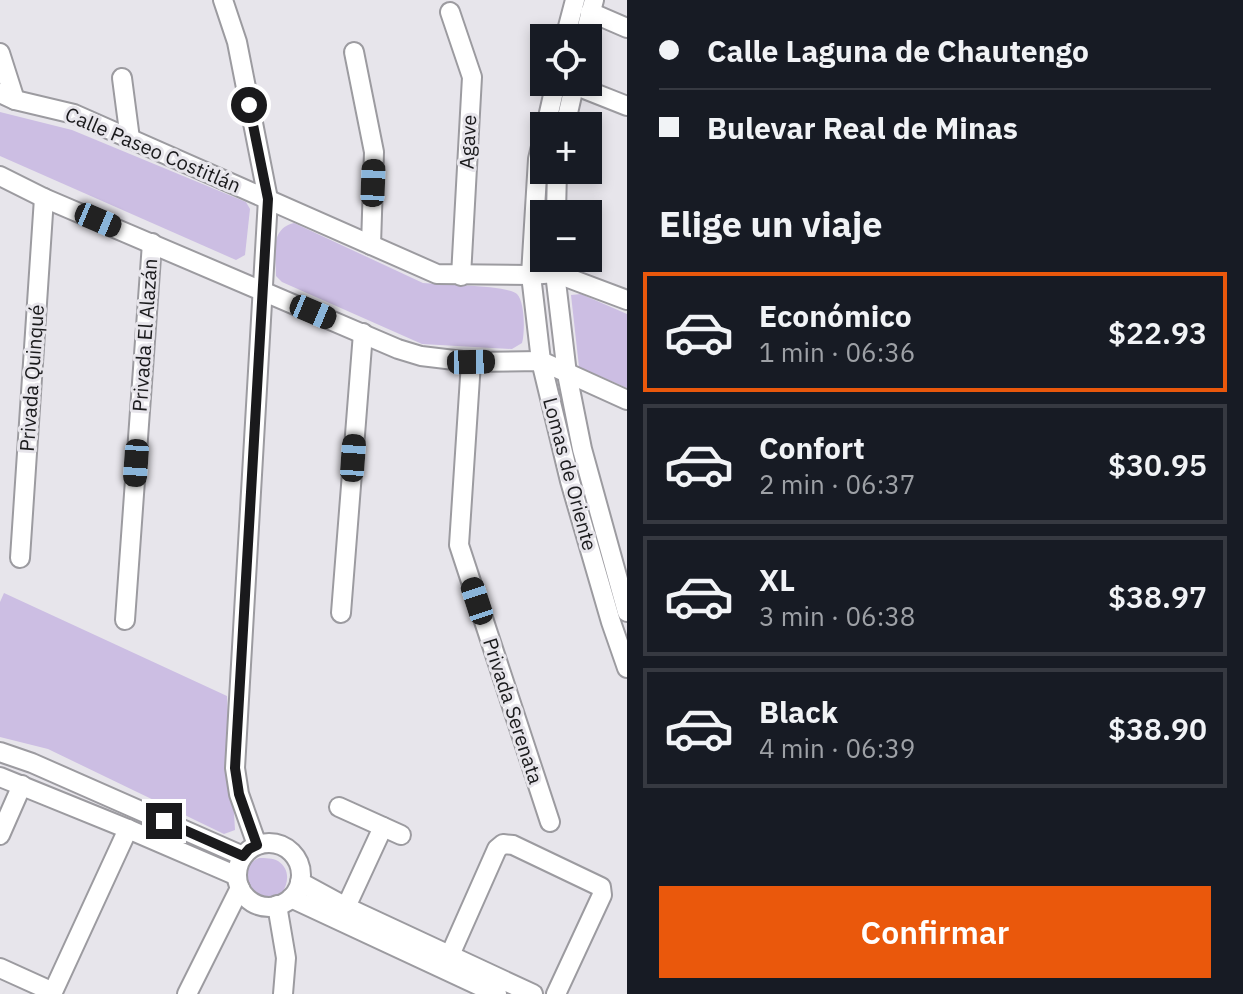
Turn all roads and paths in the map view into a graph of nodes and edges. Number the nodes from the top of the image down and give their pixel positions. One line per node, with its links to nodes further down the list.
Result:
1 (223, 0): 17 (street)
2 (575, 0): 5 (street)
3 (592, 6): 6 (street)
4 (450, 12): 24 (street, Agave)
5 (569, 24)
6 (627, 28)
7 (354, 52): 19 (street)
8 (0, 53): 11 (street)
9 (122, 78): 13 (street)
10 (601, 96): 12 (street)
11 (7, 97): 13 (street, Calle Paseo Costitlán)
12 (627, 106)
13 (130, 139): 17 (street, Calle Paseo Costitlán)
14 (0, 176): 16 (street)
15 (536, 184): 23 (street, Lomas de Oriente)
16 (44, 198): 18 (street); 32 (street, Privada Quinqué)
17 (268, 199): 19 (street, Calle Paseo Costitlán); 25 (street)
18 (152, 243): 25 (street); 35 (street, Privada El Alazán)
19 (371, 245): 24 (street, Calle Paseo Costitlán)
20 (539, 272): 23 (street, Calle Paseo Costitlán)
21 (556, 272): 30 (street, Lomas de Oriente)
22 (568, 272): 26 (street)
23 (531, 275): 24 (street, Calle Paseo Costitlán); 28 (street, Lomas de Oriente)
24 (461, 276)
25 (262, 291): 27 (street); 44 (street)
26 (627, 300)
27 (363, 333): 29 (street); 34 (street)
28 (541, 361): 29 (street); 30 (street); 36 (street, Lomas de Oriente)
29 (471, 362): 41 (street, Privada Serenata)
30 (567, 374): 31 (street); 33 (street, Lomas de Oriente)
31 (627, 400)
32 (20, 558)
33 (627, 612)
34 (341, 613)
35 (125, 620)
36 (627, 668)
37 (0, 752): 44 (street)
38 (0, 777): 39 (street)
39 (22, 785): 42 (street); 43 (street)
40 (339, 807): 47 (street)
41 (550, 822)
42 (128, 829): 45 (street); 50 (street)
43 (0, 835)
44 (250, 850): 45 (street); 46 (street)
45 (238, 882): 46 (street); 51 (street)
46 (289, 895): 47 (street); 52 (street); 53 (street)
47 (346, 907): 48 (street)
48 (450, 955): 54 (street); 55 (street)
49 (0, 968): 50 (street)
50 (52, 993)
51 (187, 994)
52 (283, 994)
53 (497, 994)
54 (533, 994)
55 (556, 994)

